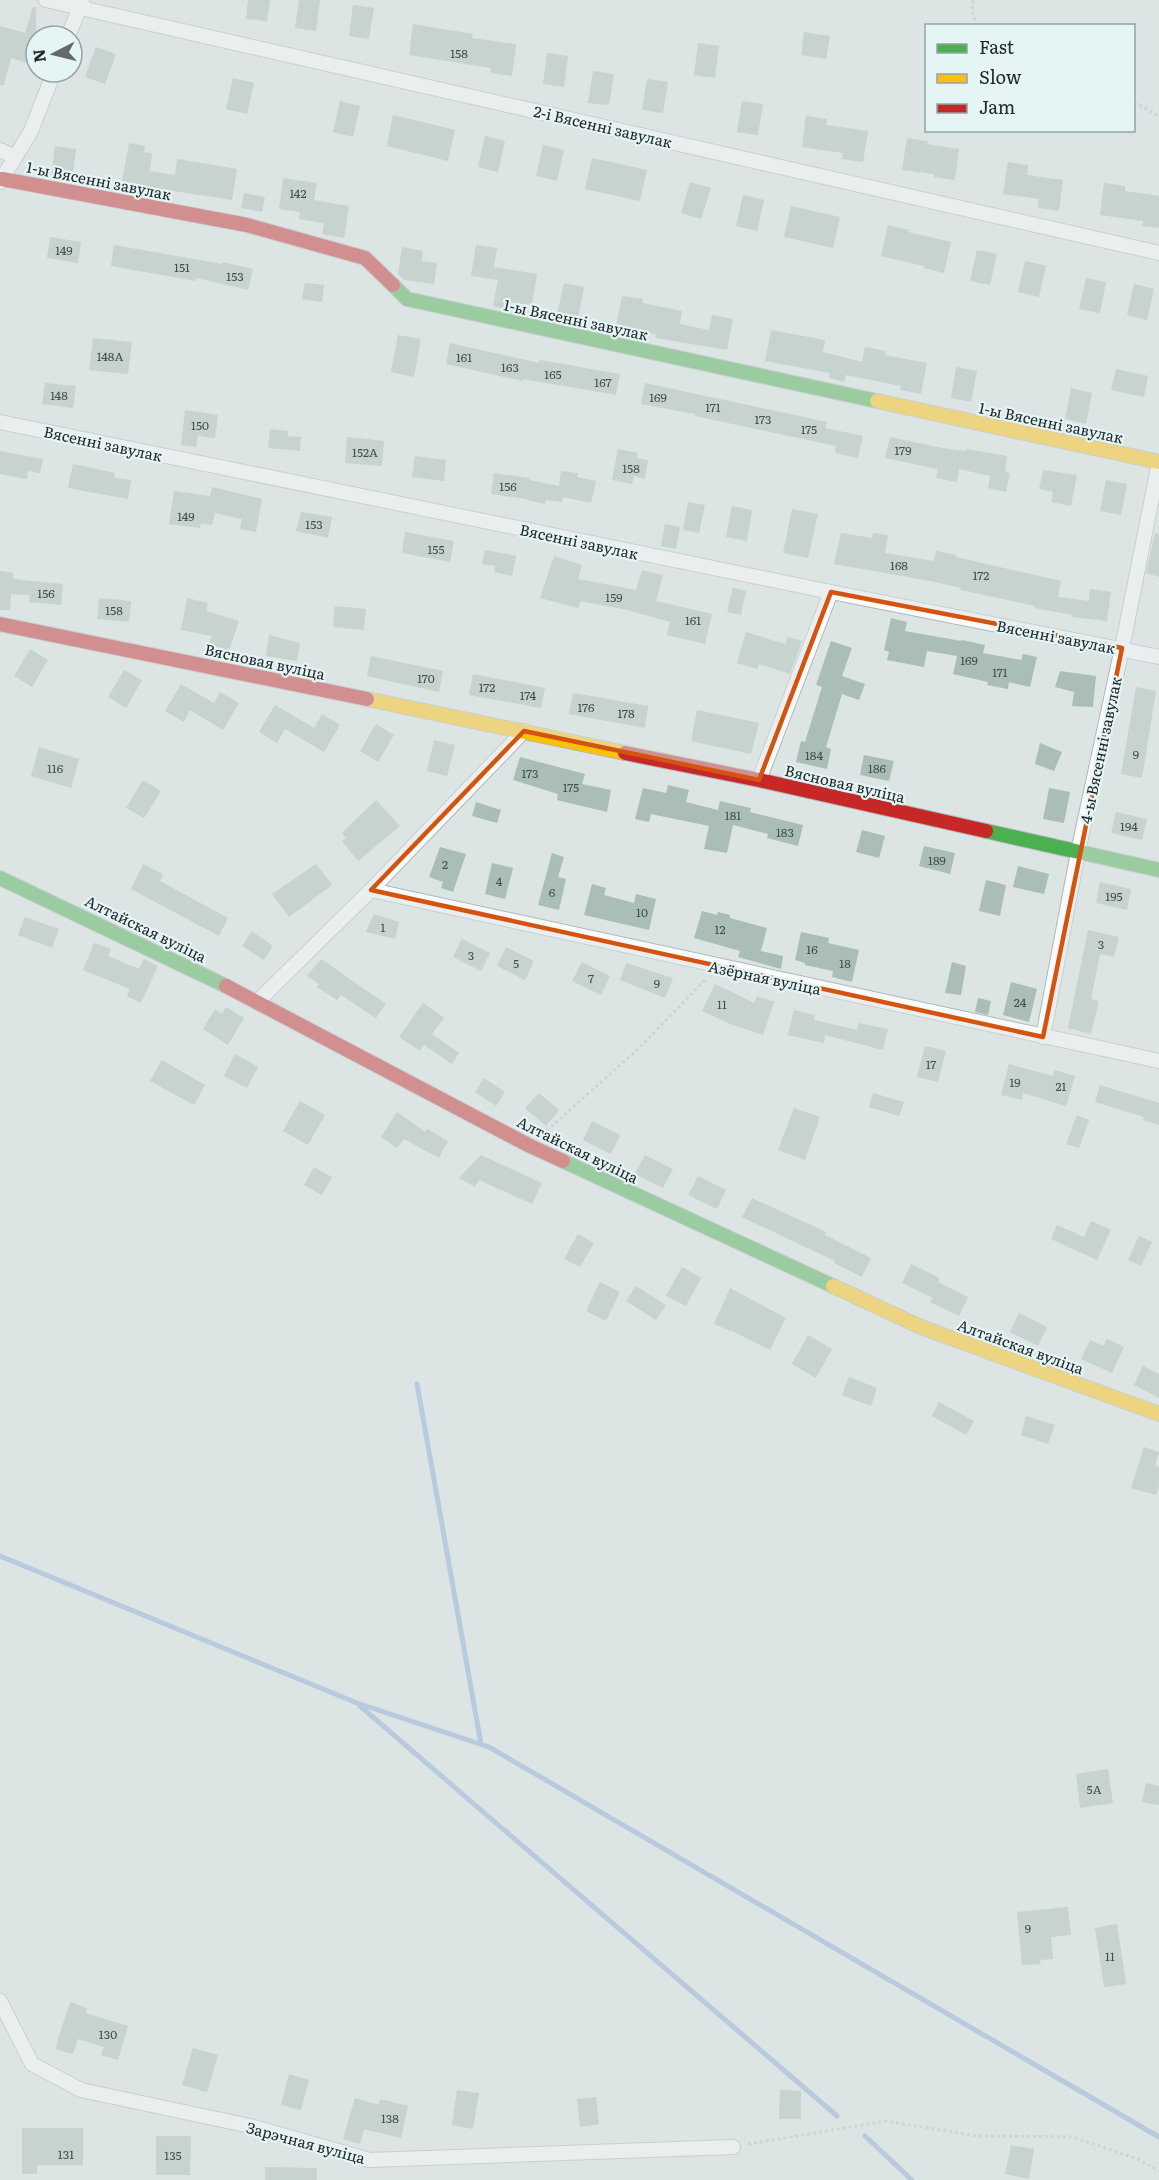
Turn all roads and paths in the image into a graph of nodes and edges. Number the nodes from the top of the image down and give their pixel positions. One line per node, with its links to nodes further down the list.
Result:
1 (46, 0): 3 (street, 2-і Вясенні завулак)
2 (973, 0): 5 (path)
3 (81, 4): 4 (street); 12 (street, 2-і Вясенні завулак)
4 (73, 24)
5 (976, 24)
6 (49, 84): 10 (street)
7 (1135, 103): 8 (path)
8 (1159, 116)
9 (0, 150): 10 (street, 1-ы Вясенні завулак)
10 (15, 157): 11 (street)
11 (1, 180): 14 (street, 1-ы Вясенні завулак)
12 (1159, 253)
13 (0, 422): 15 (street, Вясенні завулак)
14 (1159, 463): 17 (street, 4-ы Вясенні завулак)
15 (831, 592): 17 (street, Вясенні завулак); 20 (street)
16 (0, 624): 19 (street, Вясновая вуліца)
17 (1122, 648): 18 (street, Вясенні завулак); 21 (street, 4-ы Вясенні завулак)
18 (1159, 657)
19 (524, 731): 20 (street, Вясновая вуліца); 24 (street)
20 (759, 780): 21 (street, Вясновая вуліца)
21 (1078, 852): 22 (street, Вясновая вуліца); 27 (street, 4-ы Вясенні завулак)
22 (1159, 870)
23 (0, 878): 26 (street, Алтайская вуліца)
24 (371, 890): 25 (street, Азёрная вуліца); 26 (street)
25 (718, 967): 27 (street, Азёрная вуліца); 29 (path)
26 (258, 1001): 29 (street, Алтайская вуліца)
27 (1043, 1037): 28 (street, Азёрная вуліца)
28 (1159, 1061)
29 (530, 1146): 30 (street, Алтайская вуліца)
30 (1159, 1414)
31 (0, 2001): 32 (street, Зарэчная вуліца)
32 (733, 2147): 33 (path)
33 (1159, 2171)

